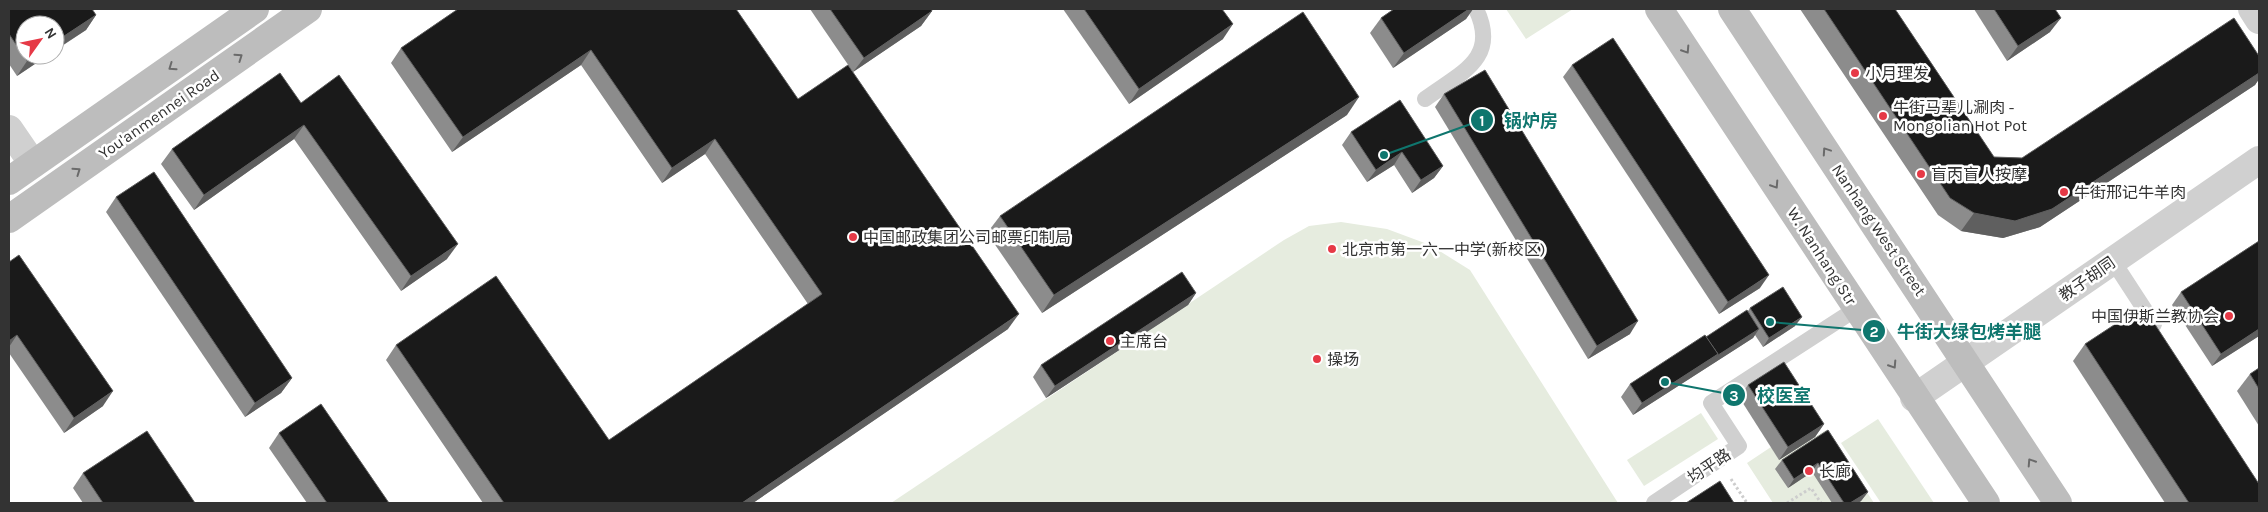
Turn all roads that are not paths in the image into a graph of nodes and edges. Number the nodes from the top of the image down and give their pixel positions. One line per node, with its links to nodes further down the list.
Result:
1 (255, 9): 11 (main road, You'anmennei Road, one-way to 11)
2 (308, 9): 13 (main road, You'anmennei Road, one-way to 2)
3 (1476, 9): 8 (lane)
4 (1659, 9): 16 (main road, W. Nanhang Str, one-way to 16)
5 (1732, 9): 18 (main road, Nanhang West Street, one-way to 5)
6 (2252, 9): 7 (street)
7 (2259, 20)
8 (1425, 99)
9 (9, 129): 11 (street)
10 (2259, 160): 15 (street, 教子胡同)
11 (33, 164): 12 (main road, You'anmennei Road); 13 (main road)
12 (9, 181)
13 (51, 189): 14 (main road, You'anmennei Road)
14 (9, 219)
15 (2113, 261): 17 (lane); 18 (street, 教子胡同)
16 (1856, 310): 19 (main road, W. Nanhang Str, one-way to 19); 20 (lane, 均平路)
17 (2162, 337)
18 (1967, 363): 19 (street, 教子胡同); 22 (main road, Nanhang West Street, one-way to 18)
19 (1914, 398): 21 (main road, W. Nanhang Str)
20 (1654, 503)
21 (1986, 503)
22 (2058, 503)

